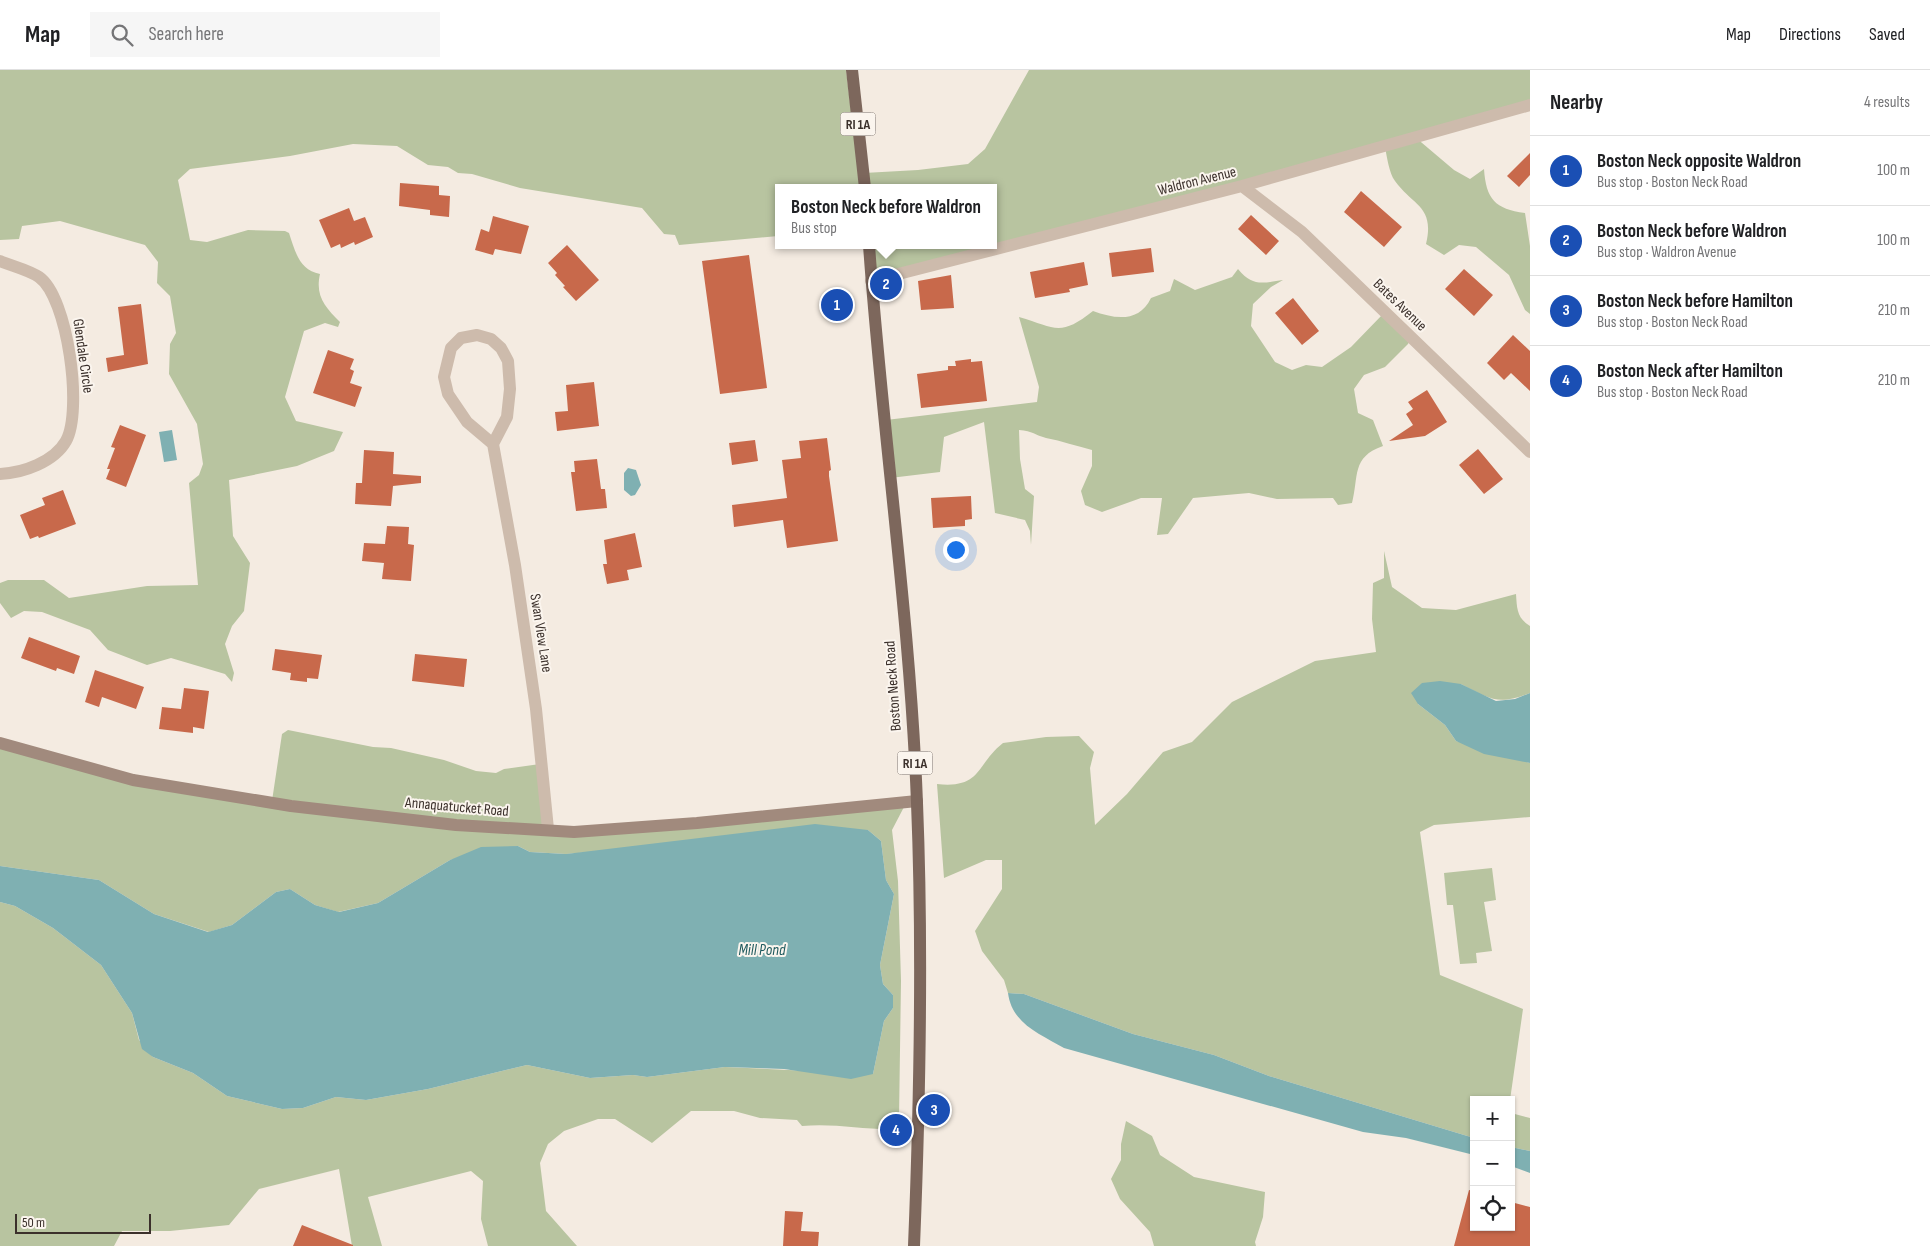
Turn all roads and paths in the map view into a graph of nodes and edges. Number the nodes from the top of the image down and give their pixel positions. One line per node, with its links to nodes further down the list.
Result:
1 (852, 70): 3 (main road, RI 1A)
2 (1527, 110): 4 (street, Waldron Avenue)
3 (865, 184)
4 (1242, 186): 7 (street, Waldron Avenue); 11 (street, Bates Avenue)
5 (869, 249): 9 (main road, Boston Neck Road / RI 1A)
6 (996, 249): 9 (street, Waldron Avenue)
7 (997, 249)
8 (0, 261): 12 (street, Glendale Circle)
9 (871, 281): 14 (main road, Boston Neck Road / RI 1A)
10 (493, 444): 10 (street); 15 (street, Swan View Lane)
11 (1530, 452)
12 (0, 474)
13 (0, 743): 15 (street, Annaquatucket Road)
14 (917, 801): 15 (street, Annaquatucket Road); 16 (main road, Boston Neck Road / RI 1A)
15 (548, 829)
16 (914, 1246)

